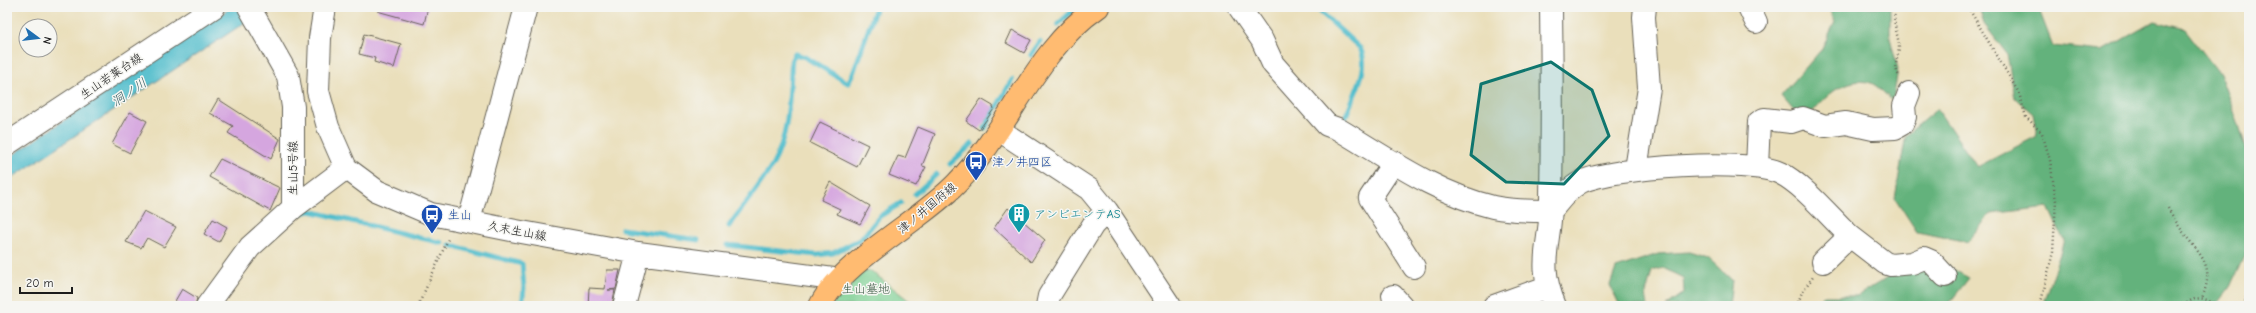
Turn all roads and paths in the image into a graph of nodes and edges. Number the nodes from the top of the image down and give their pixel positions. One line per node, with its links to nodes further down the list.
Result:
1 (214, 7): 13 (street, 生山若葉台線)
2 (249, 7): 18 (street, 生山5号線)
3 (325, 7): 16 (street, 久末生山線)
4 (526, 7): 22 (street)
5 (1098, 7): 12 (main road, 津ノ井国府線)
6 (1239, 7): 14 (street)
7 (1551, 7): 21 (street)
8 (1646, 7): 17 (street)
9 (1896, 7): 11 (path)
10 (1968, 7): 40 (path)
11 (1909, 93): 15 (street)
12 (999, 130): 20 (street); 28 (main road, 津ノ井国府線)
13 (7, 144)
14 (1394, 162): 21 (street); 26 (street)
15 (1757, 167): 17 (street); 23 (street)
16 (346, 168): 18 (street); 22 (street, 久末生山線)
17 (1636, 169): 21 (street)
18 (293, 208): 32 (street, 生山5号線)
19 (2168, 208): 31 (path)
20 (1107, 211): 36 (street); 37 (street)
21 (1551, 211): 30 (street)
22 (462, 220): 24 (street, 久末生山線); 33 (path)
23 (1850, 236): 25 (street); 27 (street)
24 (638, 253): 28 (street, 久末生山線); 34 (street)
25 (1823, 262): 39 (path)
26 (1414, 267)
27 (1945, 276)
28 (841, 280): 35 (main road, 津ノ井国府線)
29 (2249, 290): 43 (path)
30 (1551, 296): 38 (street)
31 (2202, 298): 41 (path); 42 (path)
32 (207, 306)
33 (418, 306)
34 (624, 306)
35 (820, 306)
36 (1047, 306)
37 (1170, 306)
38 (1494, 306)
39 (1797, 306)
40 (2040, 306)
41 (2184, 306)
42 (2219, 306)
43 (2243, 306)

